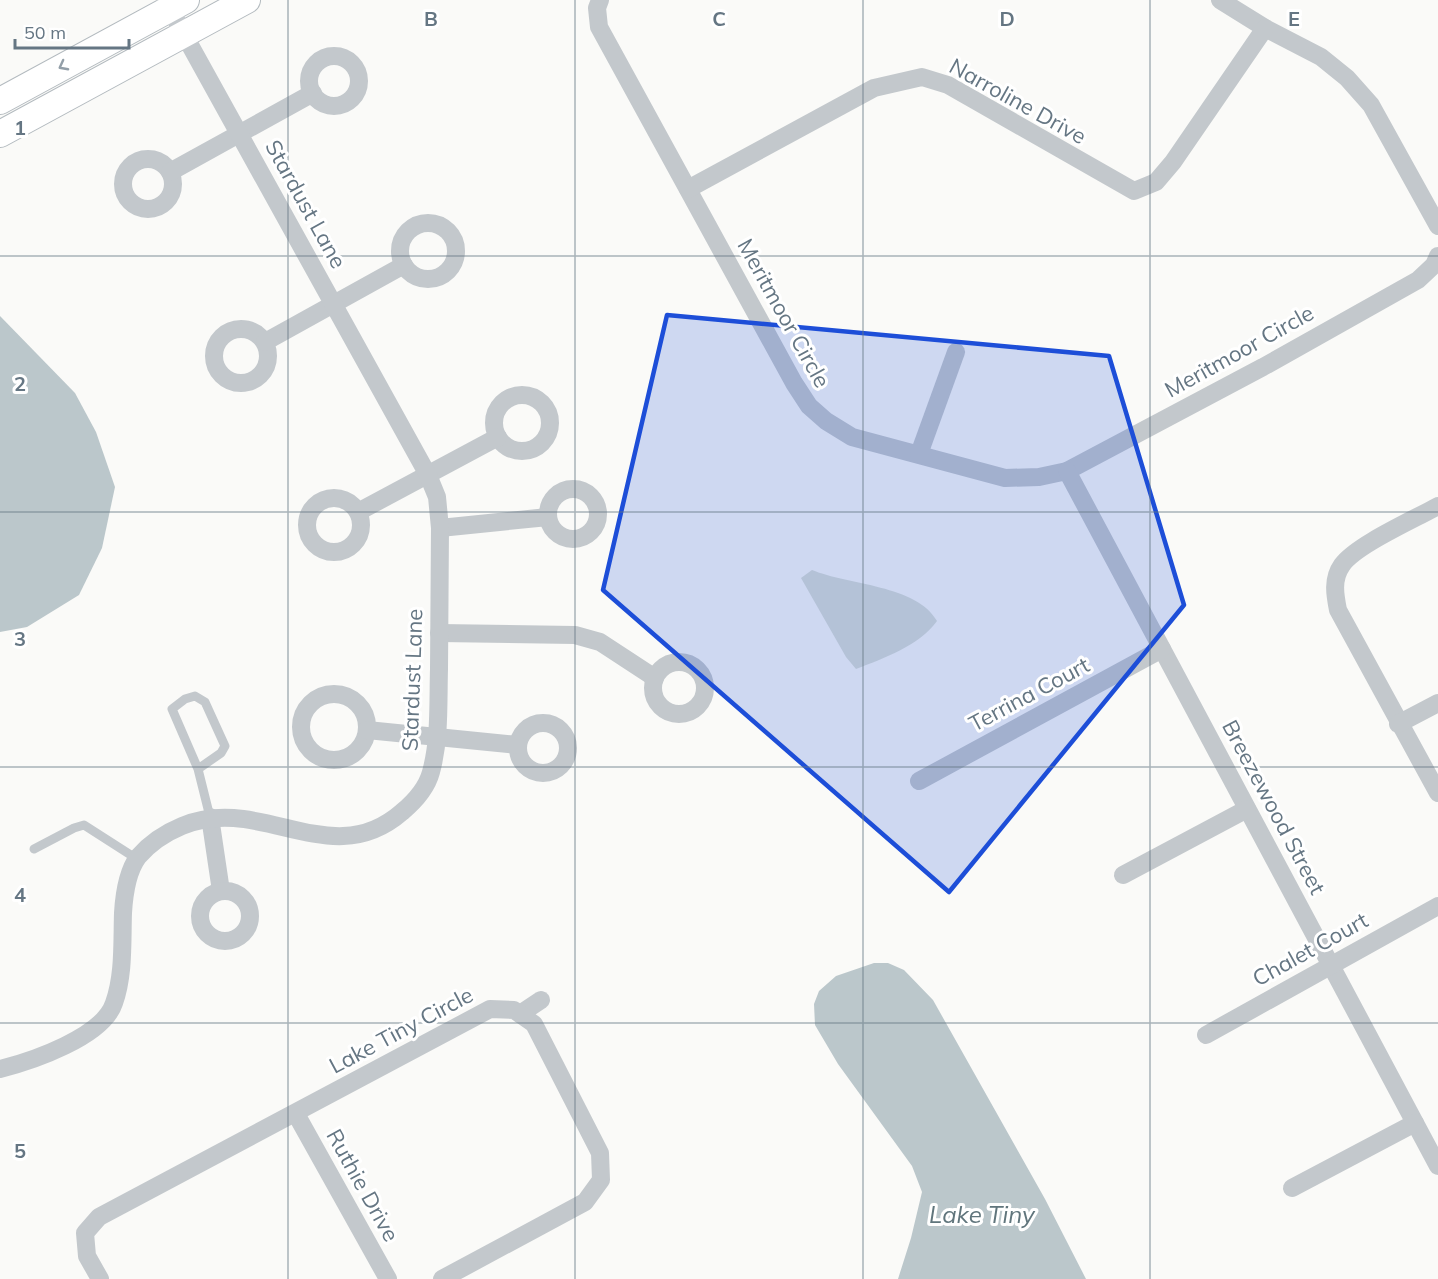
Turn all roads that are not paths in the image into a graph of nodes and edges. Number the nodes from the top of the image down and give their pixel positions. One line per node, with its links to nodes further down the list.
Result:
1 (247, 0): 6 (street)
2 (600, 0): 12 (street, Meritmoor Circle)
3 (1220, 0): 5 (street)
4 (174, 3): 6 (street, Stardust Lane); 8 (street, one-way to 8)
5 (1265, 28): 12 (street, Narroline Drive); 13 (street)
6 (185, 33): 9 (street); 10 (street, Stardust Lane)
7 (313, 93): 10 (street)
8 (0, 101)
9 (0, 134)
10 (240, 135): 11 (street); 16 (street, Stardust Lane)
11 (170, 172)
12 (688, 189): 20 (street, Meritmoor Circle)
13 (1438, 226)
14 (1438, 256): 21 (street, Meritmoor Circle)
15 (404, 265): 16 (street)
16 (333, 303): 17 (street); 22 (street, Stardust Lane)
17 (265, 342)
18 (956, 351): 20 (street)
19 (498, 437): 22 (street)
20 (919, 454): 21 (street, Meritmoor Circle)
21 (1067, 471): 28 (street, Breezewood Street)
22 (428, 475): 24 (street); 26 (street, Stardust Lane)
23 (1438, 506): 31 (street)
24 (358, 512)
25 (548, 517): 26 (street)
26 (440, 528): 27 (street, Stardust Lane)
27 (439, 633): 29 (street); 33 (street, Stardust Lane)
28 (1162, 649): 36 (street, Terrina Court); 38 (street, Breezewood Street)
29 (655, 678)
30 (1438, 703): 31 (street)
31 (1398, 724): 37 (street)
32 (367, 730): 33 (street)
33 (438, 736): 34 (street); 39 (street, Stardust Lane)
34 (518, 745)
35 (198, 769): 35 (lane); 39 (lane)
36 (919, 781)
37 (1438, 793)
38 (1247, 809): 42 (street); 45 (street, Breezewood Street)
39 (210, 817): 41 (street, Stardust Lane); 43 (street)
40 (34, 849): 41 (lane)
41 (137, 858): 49 (street, Stardust Lane)
42 (1123, 875)
43 (221, 891)
44 (1438, 906): 45 (street, Chalet Court)
45 (1331, 965): 48 (street, Chalet Court); 51 (street, Breezewood Street)
46 (541, 1000): 47 (street)
47 (520, 1014): 50 (street, Lake Tiny Circle); 56 (street)
48 (1206, 1035)
49 (0, 1070)
50 (296, 1114): 54 (street, Lake Tiny Circle); 55 (street, Ruthie Drive)
51 (1415, 1123): 52 (street, Breezewood Street); 53 (street)
52 (1438, 1166)
53 (1292, 1188)
54 (99, 1279)
55 (388, 1279)
56 (442, 1279)

